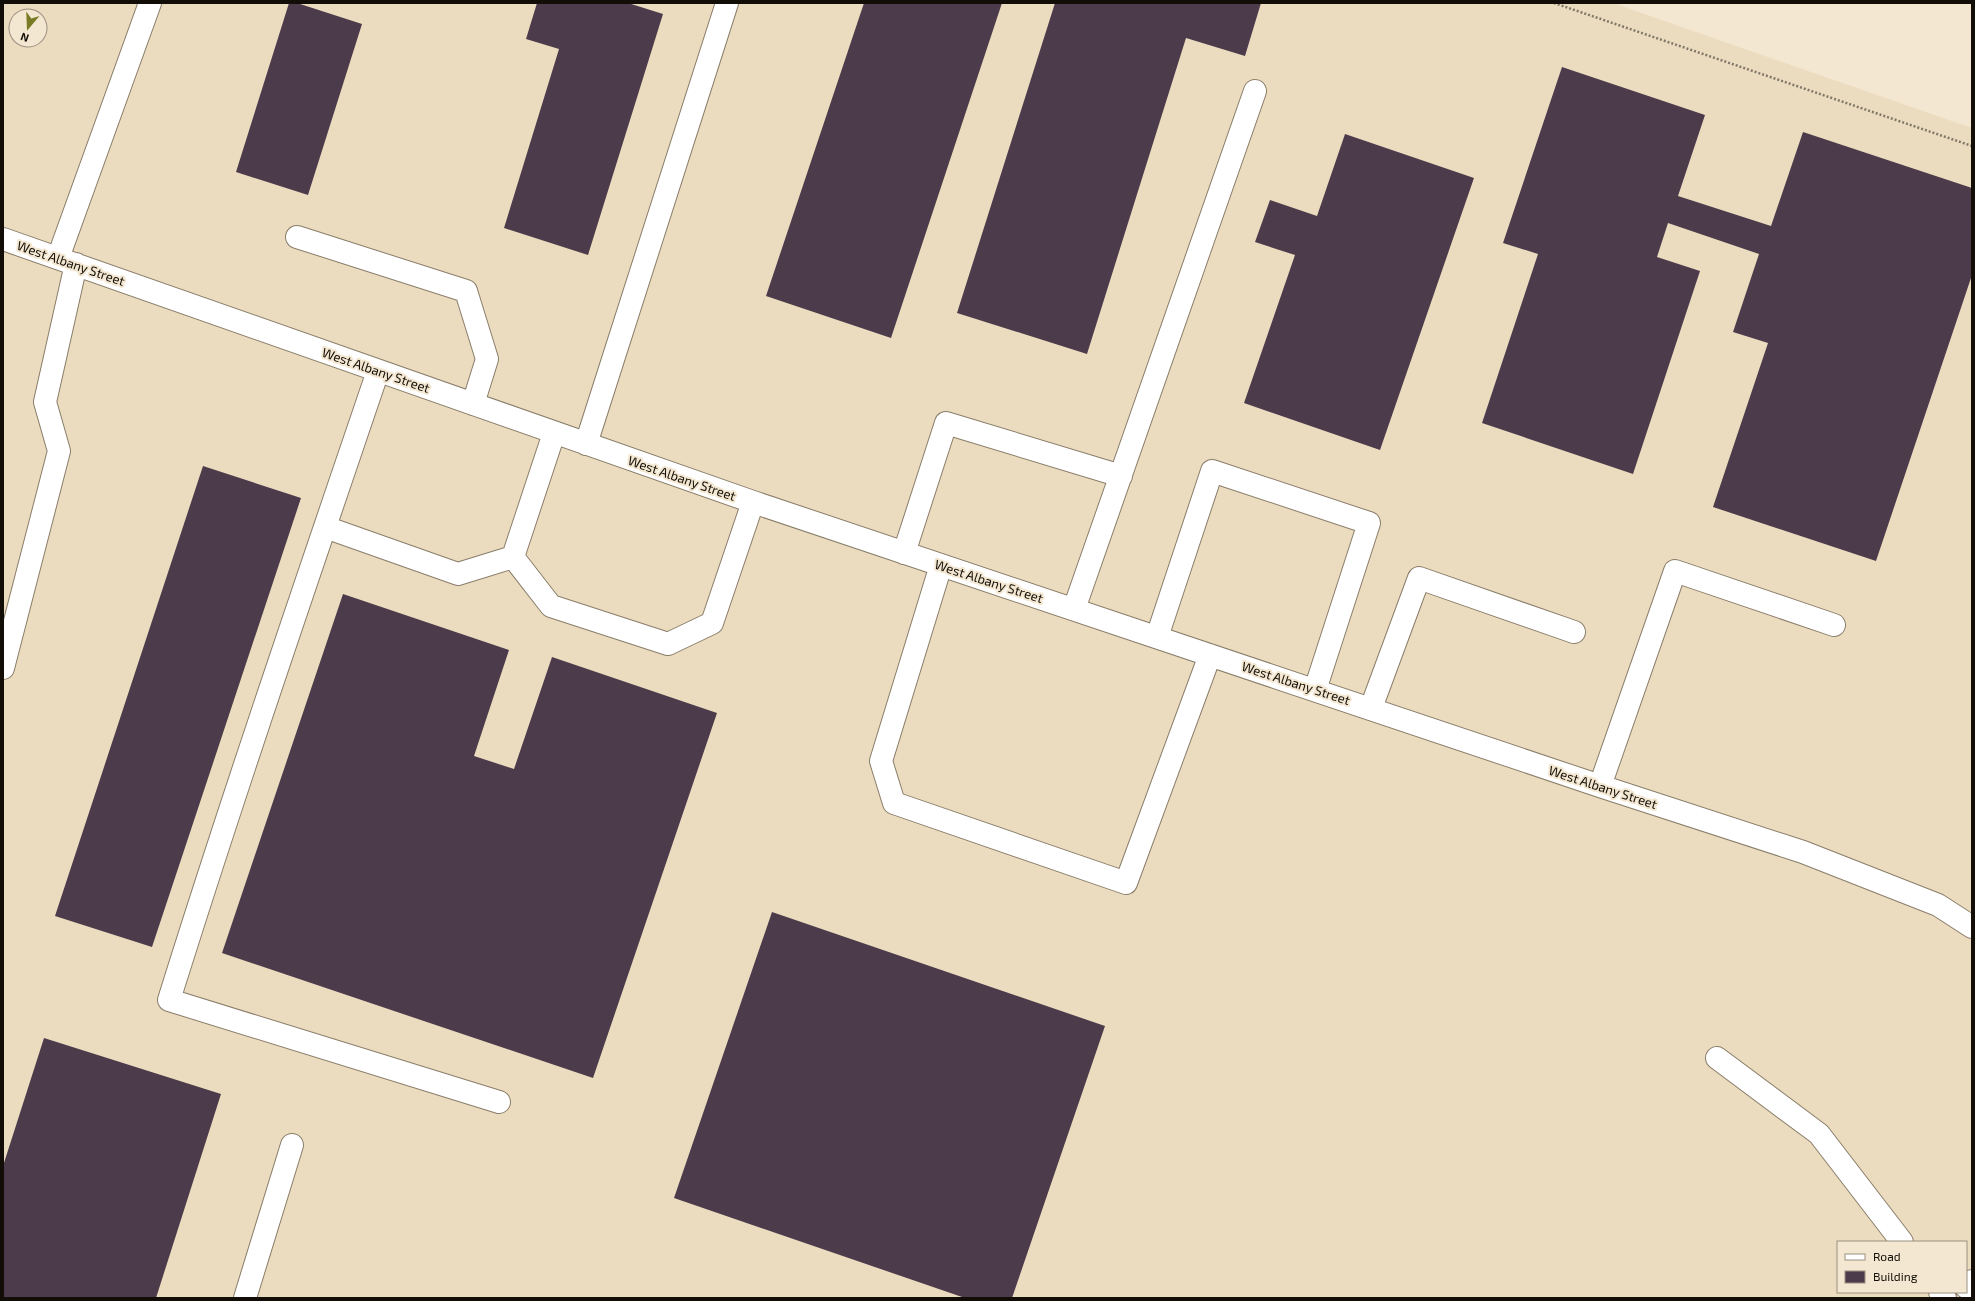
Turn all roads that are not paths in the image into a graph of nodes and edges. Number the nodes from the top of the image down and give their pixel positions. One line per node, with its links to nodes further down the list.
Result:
1 (150, 3): 6 (street)
2 (727, 3): 10 (street)
3 (1255, 91): 11 (street)
4 (297, 236): 8 (street)
5 (3, 239): 6 (street, West Albany Street)
6 (67, 261): 7 (street, West Albany Street); 22 (street)
7 (378, 371): 8 (street, West Albany Street); 13 (street)
8 (473, 404): 9 (street, West Albany Street)
9 (554, 433): 10 (street, West Albany Street); 15 (street)
10 (586, 444): 12 (street, West Albany Street)
11 (1121, 476): 14 (street); 17 (street)
12 (753, 502): 14 (street, West Albany Street); 15 (street)
13 (325, 527): 15 (street); 28 (street)
14 (904, 553): 16 (street, West Albany Street)
15 (513, 557)
16 (941, 565): 17 (street, West Albany Street); 21 (street)
17 (1074, 609): 20 (street, West Albany Street)
18 (1834, 625): 25 (street)
19 (1574, 632): 24 (street)
20 (1157, 636): 21 (street, West Albany Street); 23 (street)
21 (1210, 655): 23 (street, West Albany Street)
22 (3, 668)
23 (1315, 690): 24 (street, West Albany Street)
24 (1371, 708): 25 (street, West Albany Street)
25 (1600, 786): 26 (street, West Albany Street)
26 (1972, 927)
27 (1717, 1058): 30 (street)
28 (499, 1102)
29 (292, 1145): 31 (street)
30 (1901, 1241)
31 (245, 1298)

